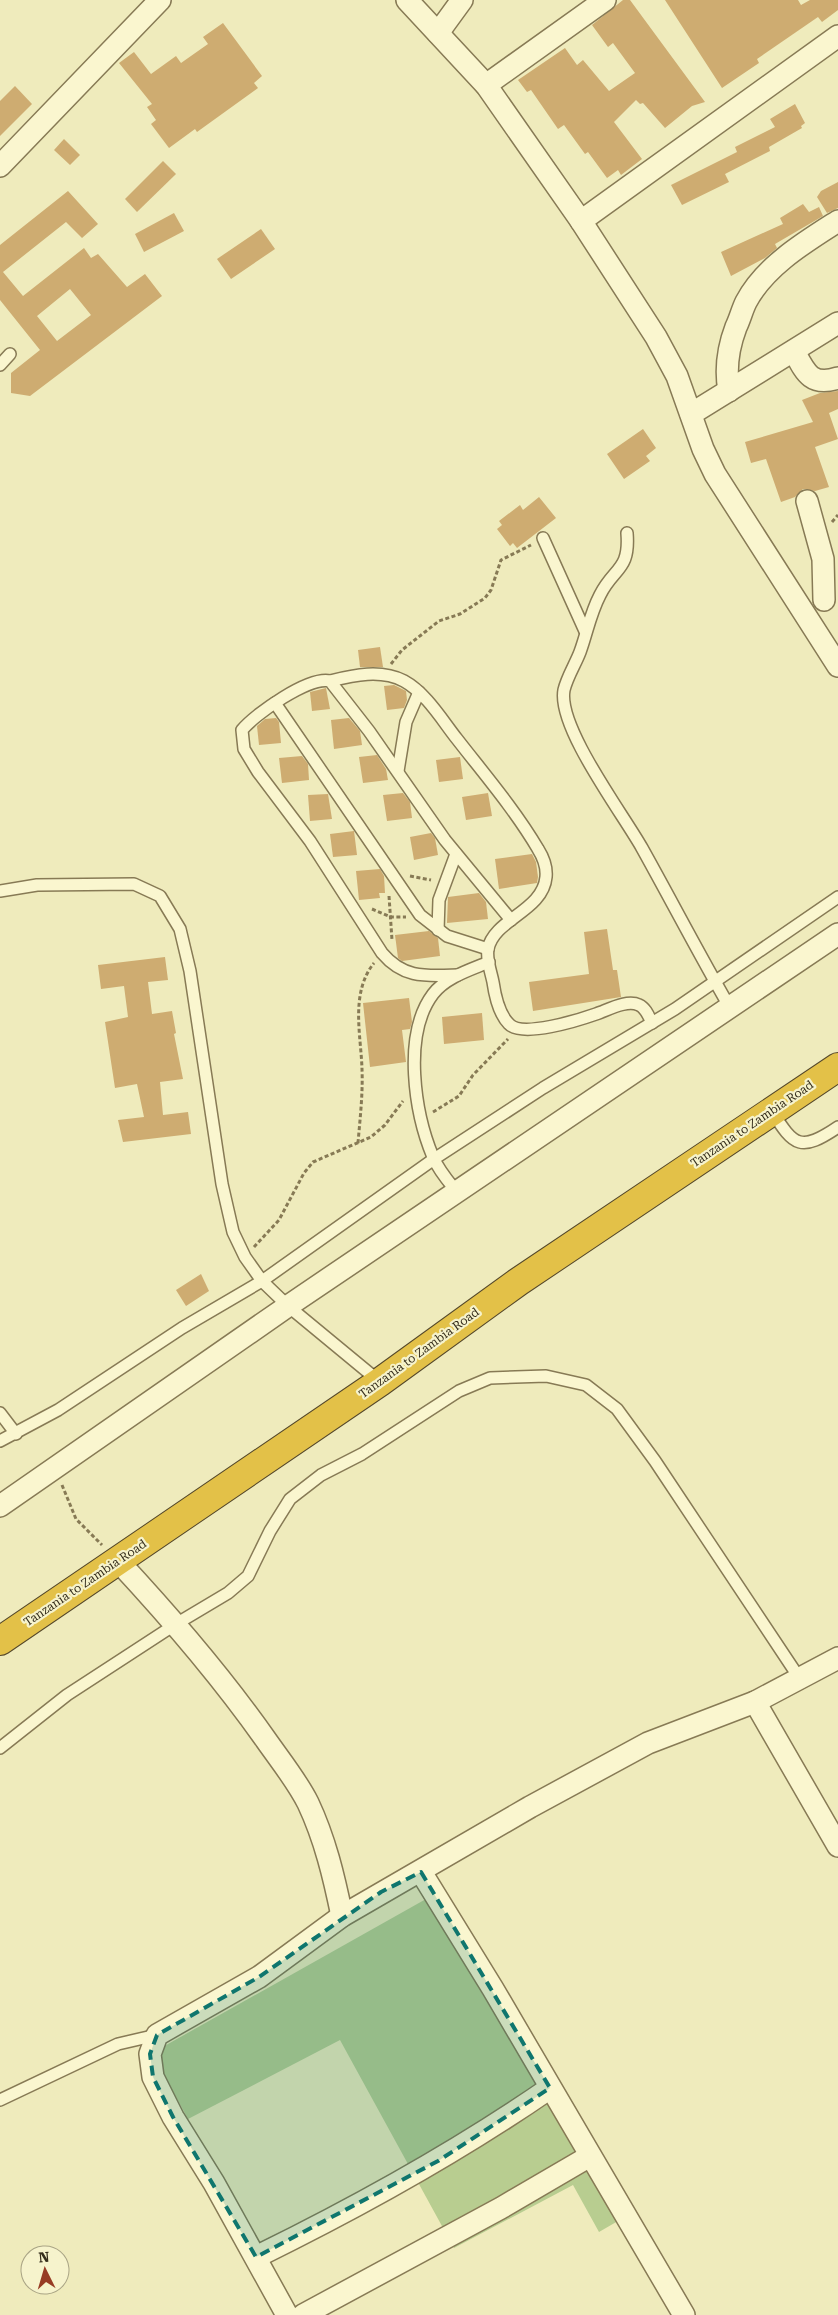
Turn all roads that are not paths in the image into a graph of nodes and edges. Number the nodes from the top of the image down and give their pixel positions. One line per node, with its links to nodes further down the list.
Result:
1 (160, 0): 8 (street)
2 (407, 0): 5 (street)
3 (462, 0): 5 (street)
4 (605, 0): 7 (street)
5 (438, 33): 7 (street)
6 (838, 36): 9 (street)
7 (486, 85): 9 (street)
8 (0, 166)
9 (581, 221): 17 (street)
10 (838, 221): 16 (street)
11 (838, 323): 12 (street)
12 (794, 351): 15 (street); 16 (street)
13 (10, 354): 14 (lane)
14 (0, 365)
15 (838, 378)
16 (729, 391): 17 (street)
17 (691, 414): 22 (street)
18 (807, 501): 21 (street)
19 (628, 533): 23 (lane)
20 (543, 538): 23 (lane)
21 (831, 596): 22 (street)
22 (802, 612): 24 (street)
23 (585, 631): 38 (lane)
24 (838, 666)
25 (330, 681): 26 (lane); 27 (lane); 28 (lane)
26 (419, 692): 28 (lane); 32 (lane)
27 (275, 703): 33 (lane); 37 (lane)
28 (398, 771): 29 (lane)
29 (456, 854): 32 (lane); 33 (lane)
30 (0, 890): 46 (lane)
31 (838, 897): 38 (lane)
32 (512, 920): 35 (lane)
33 (438, 930): 35 (lane)
34 (838, 934): 39 (street)
35 (488, 949): 36 (lane)
36 (489, 962): 37 (lane); 40 (lane)
37 (458, 975): 44 (lane)
38 (715, 982): 39 (lane); 40 (lane)
39 (729, 1006): 45 (street)
40 (652, 1023): 44 (lane)
41 (838, 1067): 42 (highway, Tanzania to Zambia Road)
42 (772, 1111): 43 (lane); 48 (highway, Tanzania to Zambia Road)
43 (838, 1127)
44 (434, 1159): 45 (lane); 46 (lane)
45 (457, 1192): 47 (street)
46 (262, 1282): 47 (lane); 50 (lane)
47 (288, 1306): 48 (lane); 52 (street)
48 (380, 1382): 53 (highway, Tanzania to Zambia Road)
49 (0, 1413): 50 (lane)
50 (16, 1434): 51 (lane)
51 (0, 1441)
52 (0, 1506)
53 (118, 1561): 54 (street); 55 (highway, Tanzania to Zambia Road)
54 (176, 1624): 57 (lane); 59 (lane); 62 (street)
55 (0, 1641)
56 (838, 1658): 57 (street)
57 (800, 1679): 58 (street)
58 (755, 1702): 60 (street); 61 (street)
59 (0, 1748)
60 (838, 1846)
61 (420, 1872): 62 (street); 64 (street)
62 (342, 1916): 63 (street)
63 (157, 2035): 65 (lane); 67 (street)
64 (550, 2088): 66 (street); 67 (street)
65 (0, 2100)
66 (590, 2156): 69 (street); 70 (street)
67 (256, 2257): 68 (street)
68 (287, 2315)
69 (303, 2315)
70 (684, 2315)

